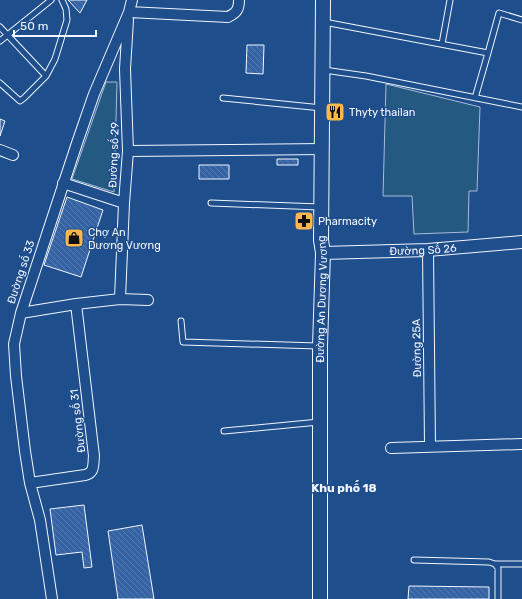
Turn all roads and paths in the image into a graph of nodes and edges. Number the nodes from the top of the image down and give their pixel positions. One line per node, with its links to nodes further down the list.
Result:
1 (51, 0): 11 (lane)
2 (62, 0): 16 (lane)
3 (132, 0): 7 (street)
4 (323, 0): 9 (main road, Đường An Dương Vương)
5 (450, 0): 13 (lane)
6 (239, 4): 7 (street)
7 (128, 12): 24 (street, Đường số 29); 26 (street, Đường số 33)
8 (522, 20): 14 (lane)
9 (323, 22): 13 (lane); 15 (main road, Đường An Dương Vương)
10 (0, 27): 11 (lane)
11 (8, 35): 12 (lane); 16 (lane)
12 (0, 42)
13 (442, 44): 14 (lane)
14 (488, 53): 19 (lane)
15 (323, 70): 19 (lane); 21 (main road, Đường An Dương Vương)
16 (46, 76): 17 (lane)
17 (0, 83)
18 (223, 98): 21 (lane)
19 (475, 98): 20 (lane)
20 (522, 107)
21 (322, 108): 22 (main road, Đường An Dương Vương)
22 (322, 149): 24 (street); 29 (main road, Đường An Dương Vương)
23 (0, 150): 25 (street)
24 (128, 151): 27 (street, Đường số 29)
25 (13, 155)
26 (63, 183): 27 (street); 36 (street, Đường số 33)
27 (124, 203): 33 (street, Đường số 29)
28 (211, 203): 29 (lane)
29 (322, 207): 32 (main road, Đường An Dương Vương)
30 (522, 242): 31 (street, Đường Số 26)
31 (428, 250): 32 (street, Đường Số 26); 42 (street, Đường 25A)
32 (323, 253): 38 (main road, Đường An Dương Vương)
33 (120, 299): 34 (street); 35 (street)
34 (148, 300)
35 (76, 304): 36 (street); 44 (street, Đường số 31)
36 (21, 313): 44 (street, Đường số 33)
37 (181, 321): 38 (lane)
38 (320, 346): 39 (main road, Đường An Dương Vương)
39 (320, 422): 40 (lane); 49 (main road, Đường An Dương Vương)
40 (224, 431)
41 (522, 444): 42 (street)
42 (430, 446): 43 (street)
43 (391, 448)
44 (30, 483): 48 (street, Đường số 33)
45 (414, 560): 46 (lane)
46 (495, 564): 47 (lane); 50 (lane)
47 (522, 564)
48 (52, 599)
49 (320, 599)
50 (498, 599)

